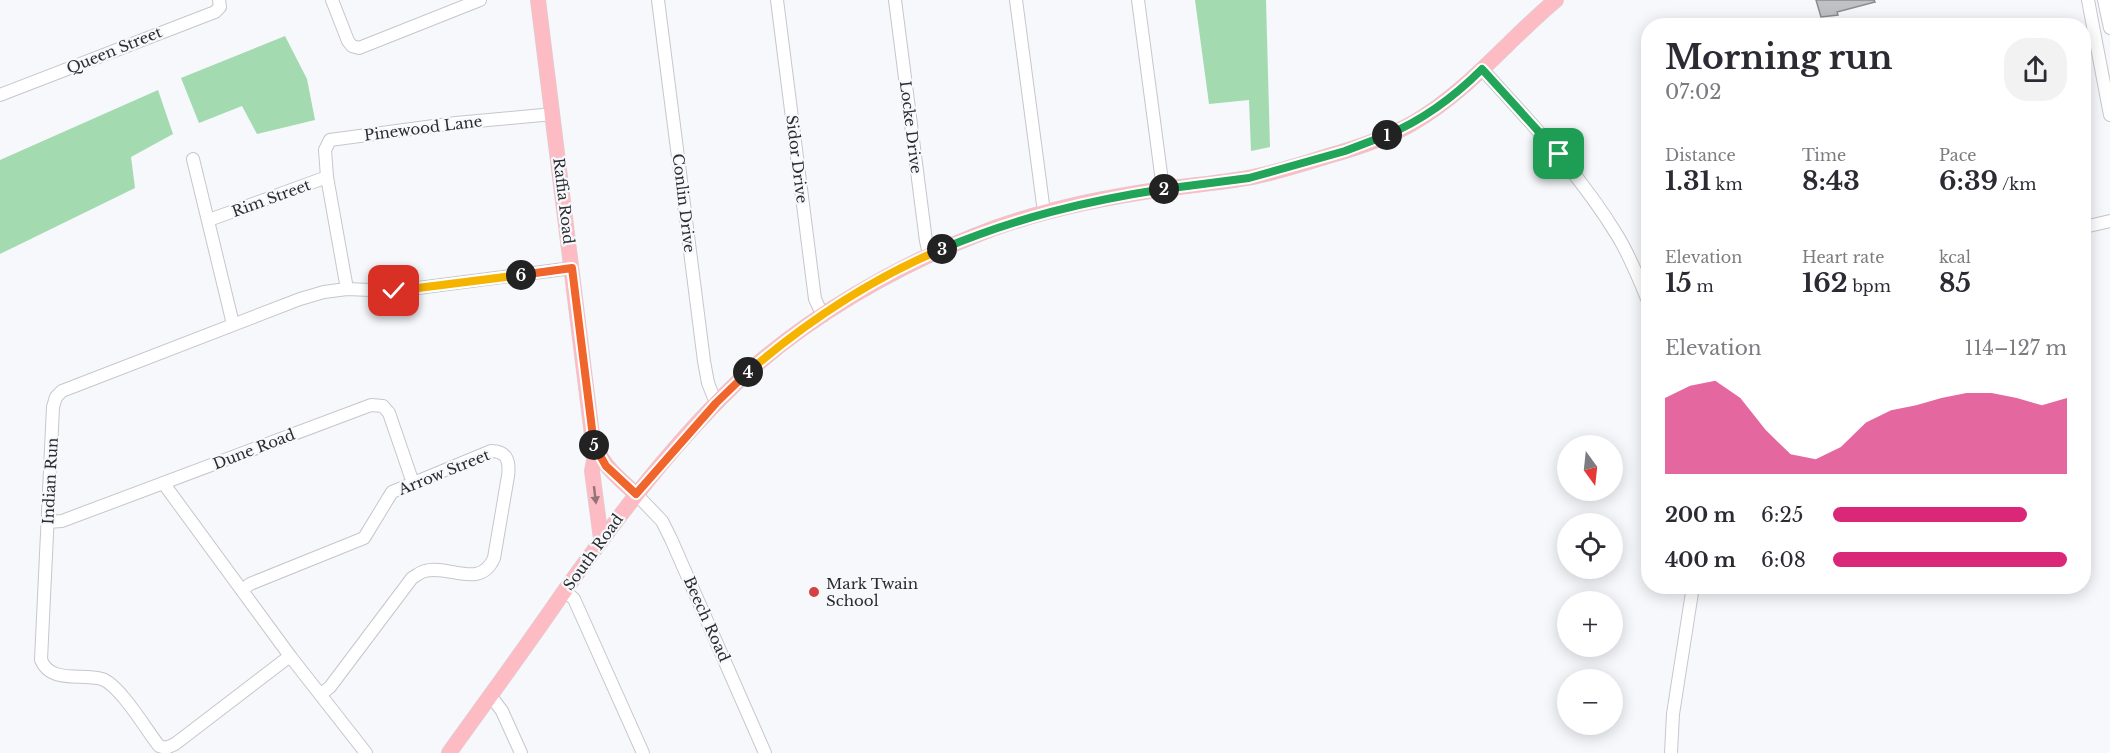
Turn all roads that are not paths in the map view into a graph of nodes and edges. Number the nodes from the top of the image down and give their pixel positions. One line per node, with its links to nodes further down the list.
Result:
1 (219, 0): 16 (street, Queen Street)
2 (332, 0): 13 (street)
3 (480, 0): 13 (street)
4 (538, 0): 17 (main road, Raffia Road)
5 (658, 0): 32 (street, Conlin Drive)
6 (777, 0): 30 (street, Sidor Drive)
7 (895, 0): 26 (street, Locke Drive)
8 (1016, 0): 22 (street)
9 (1138, 0): 21 (street)
10 (1556, 0): 15 (main road, South Road)
11 (2088, 0): 18 (street)
12 (2104, 0): 14 (street)
13 (449, 5)
14 (2110, 28)
15 (1482, 69): 21 (main road, South Road); 28 (street)
16 (0, 95)
17 (553, 114): 20 (street, Pinewood Lane); 27 (main road, Raffia Road)
18 (2110, 115)
19 (194, 159): 23 (street)
20 (327, 177): 23 (street, Rim Street); 29 (street, Rim Street)
21 (1163, 189): 22 (main road, South Road)
22 (1044, 212): 26 (main road, South Road)
23 (208, 220): 31 (street)
24 (2110, 221): 25 (street)
25 (2091, 225)
26 (929, 254): 30 (main road, South Road)
27 (572, 268): 29 (street, Indian Run); 33 (main road, Raffia Road)
28 (1641, 287)
29 (347, 290): 31 (street, Indian Run)
30 (823, 316): 32 (main road, South Road)
31 (233, 324): 37 (street, Indian Run)
32 (716, 403): 36 (main road, South Road)
33 (596, 450): 36 (main road, Raffia Road); 38 (main road, one-way to 38)
34 (413, 483): 35 (street, Dune Road); 39 (street, Arrow Street); 43 (street, Arrow Street)
35 (164, 484): 37 (street, Dune Road); 39 (street)
36 (636, 494): 38 (main road, South Road); 49 (street, Beech Road)
37 (47, 522): 42 (street, Indian Run)
38 (600, 539): 40 (main road, South Road)
39 (242, 590): 42 (street)
40 (565, 591): 44 (main road, South Road); 48 (street)
41 (1692, 594): 50 (street)
42 (290, 656): 43 (street)
43 (321, 694): 45 (street)
44 (490, 695): 46 (main road, South Road); 47 (street)
45 (366, 753)
46 (449, 753)
47 (520, 753)
48 (643, 753)
49 (765, 753)
50 (1671, 753)

